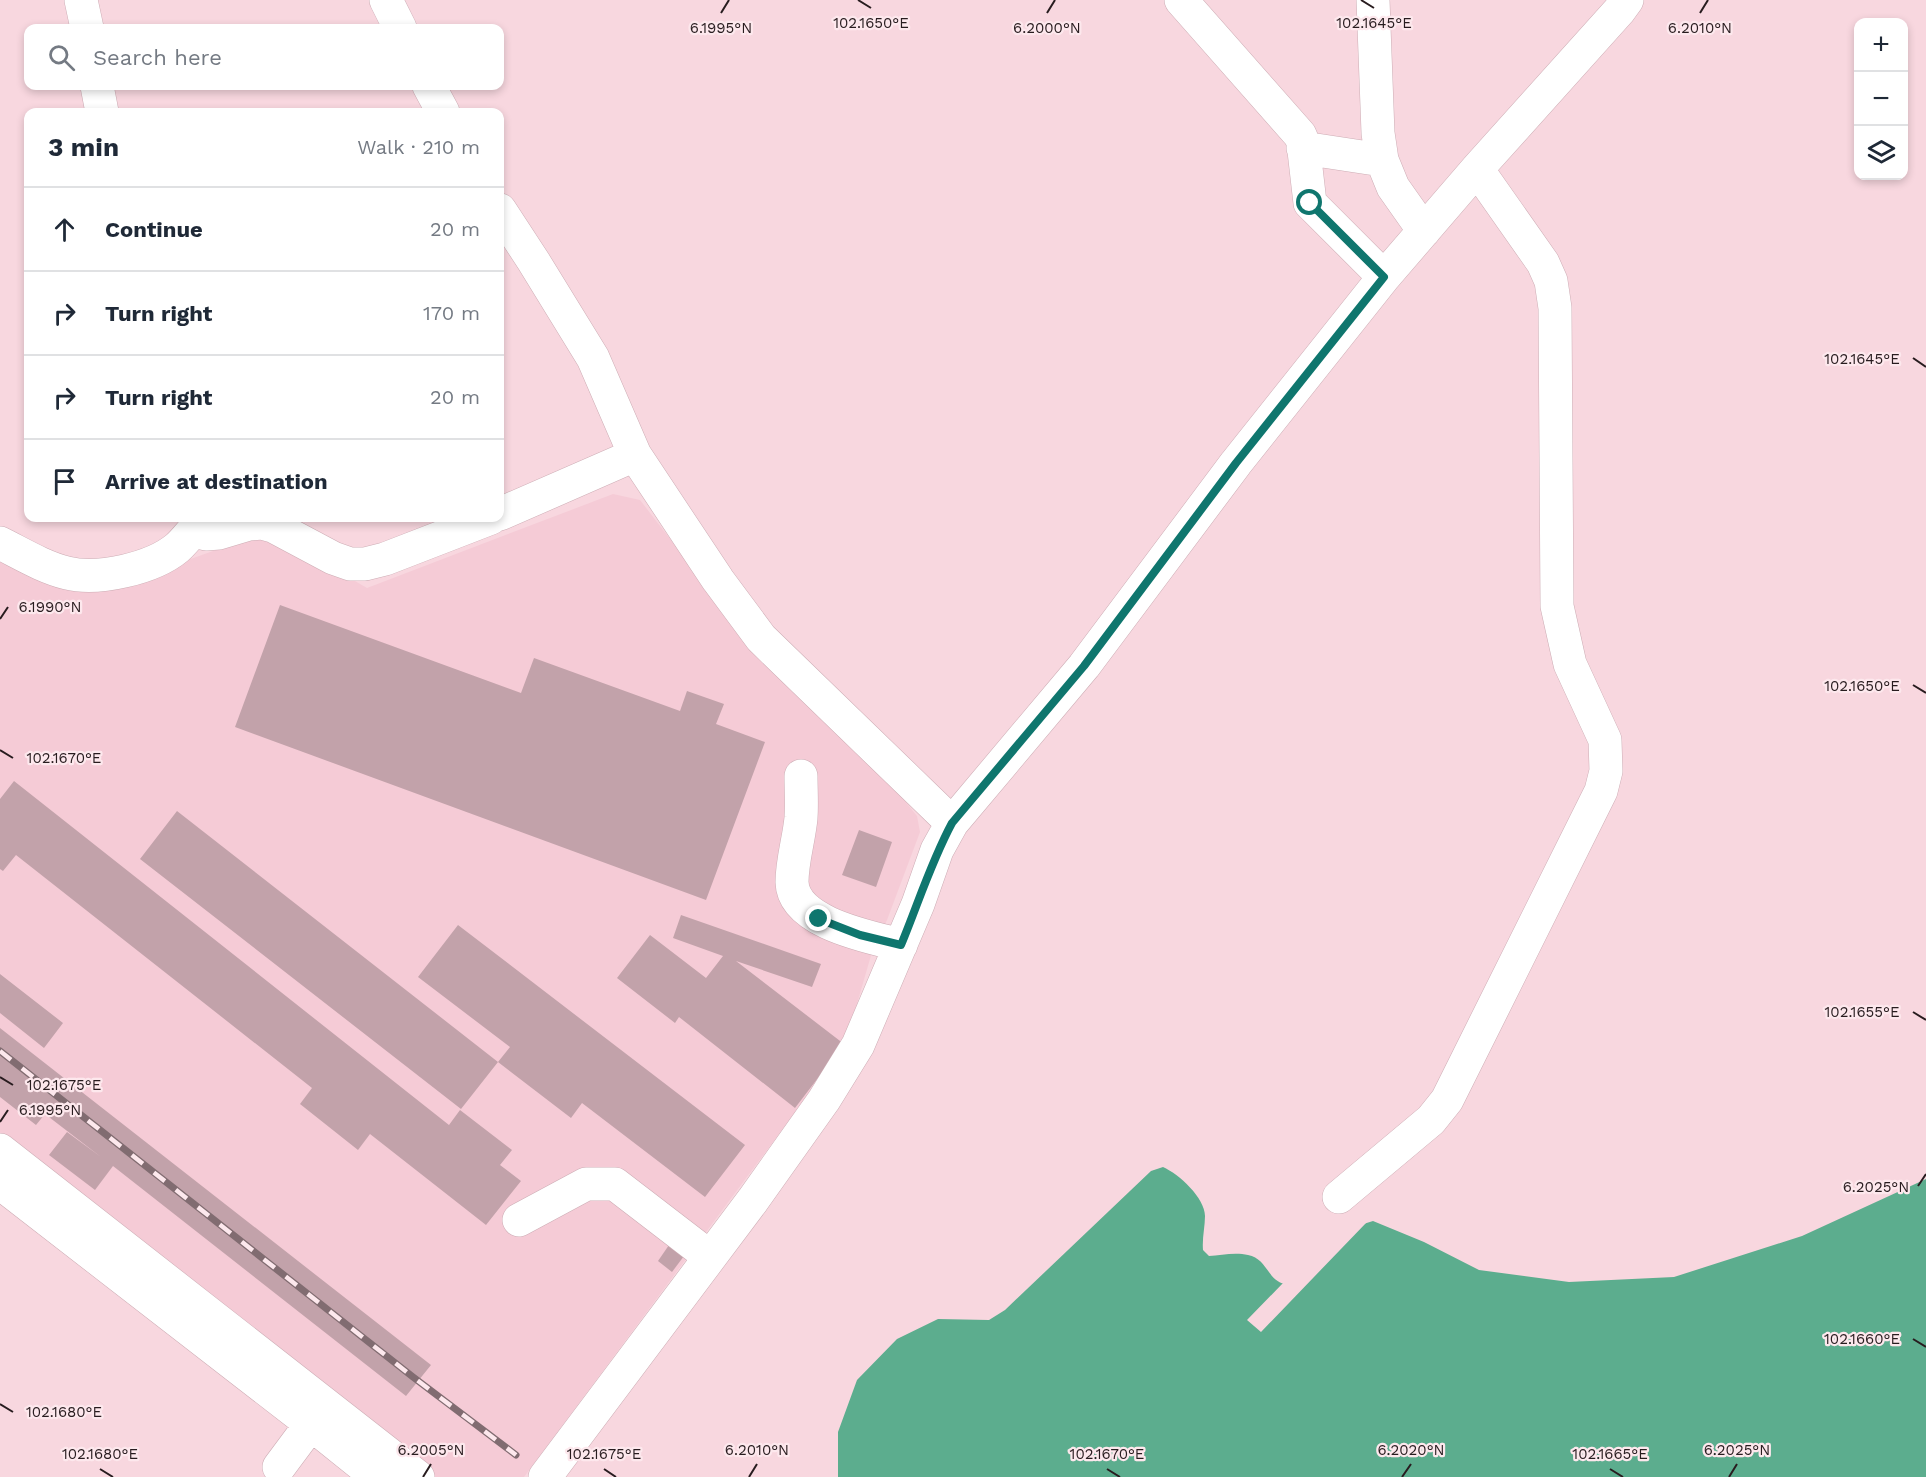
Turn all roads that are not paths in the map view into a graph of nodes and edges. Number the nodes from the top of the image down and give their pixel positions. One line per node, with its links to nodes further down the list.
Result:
1 (81, 0): 6 (street)
2 (386, 0): 7 (street)
3 (1181, 0): 12 (street)
4 (1373, 0): 13 (street)
5 (1627, 0): 14 (street)
6 (86, 24)
7 (398, 24)
8 (98, 90): 10 (street)
9 (431, 90): 11 (street)
10 (101, 108)
11 (441, 108)
12 (1304, 148): 13 (street); 17 (street)
13 (1383, 160): 16 (street)
14 (1477, 169): 16 (street); 28 (street)
15 (504, 216): 18 (street)
16 (1424, 231): 17 (street)
17 (1384, 277): 24 (street)
18 (636, 455): 19 (street); 24 (street)
19 (504, 506)
20 (468, 522): 21 (street)
21 (191, 524): 22 (street)
22 (0, 543)
23 (801, 776): 25 (street)
24 (952, 823): 25 (street)
25 (901, 945): 30 (street)
26 (0, 1150): 34 (street)
27 (0, 1183): 31 (street)
28 (1340, 1197)
29 (519, 1220): 30 (street)
30 (710, 1257): 35 (street)
31 (311, 1424): 32 (street); 33 (street)
32 (279, 1467)
33 (376, 1477)
34 (418, 1477)
35 (545, 1477)

